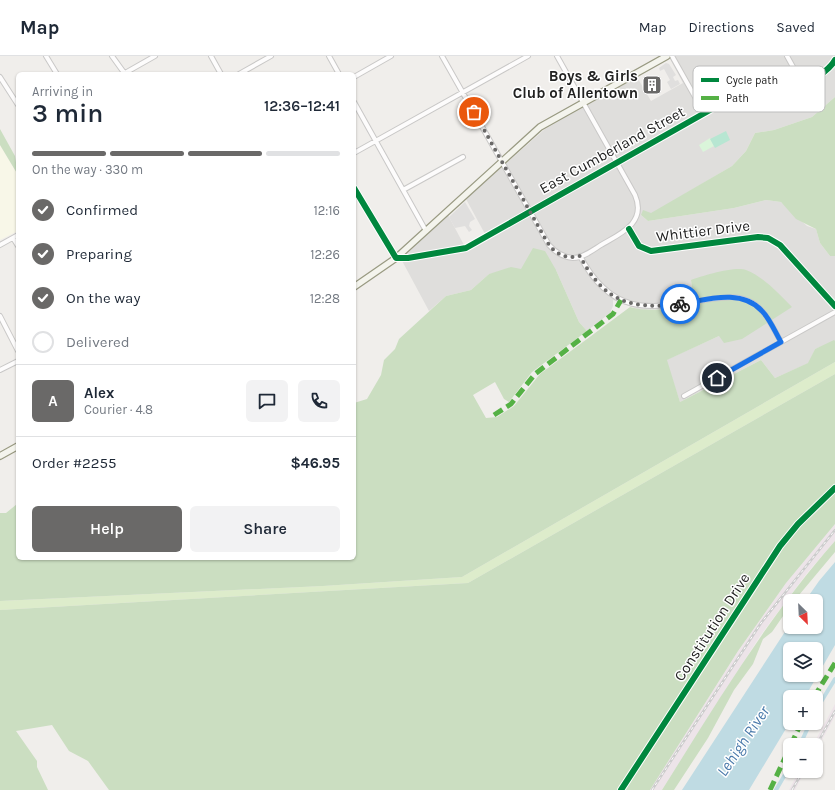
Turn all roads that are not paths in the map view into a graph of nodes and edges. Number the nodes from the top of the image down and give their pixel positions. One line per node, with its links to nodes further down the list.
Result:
1 (46, 56): 16 (street)
2 (112, 56): 17 (street)
3 (155, 56): 18 (street)
4 (211, 56): 19 (street)
5 (271, 56): 20 (street)
6 (329, 56): 21 (street)
7 (391, 56): 23 (street)
8 (442, 56): 25 (street)
9 (528, 56): 25 (street)
10 (557, 56): 28 (street)
11 (667, 56): 28 (main road)
12 (672, 56): 26 (street)
13 (787, 56): 15 (street)
14 (835, 60): 22 (street, East Cumberland Street)
15 (793, 66)
16 (56, 72)
17 (124, 72)
18 (128, 72)
19 (220, 72)
20 (243, 72)
21 (337, 72)
22 (825, 72)
23 (356, 76)
24 (0, 77): 27 (street)
25 (463, 92): 31 (street); 34 (street)
26 (693, 93)
27 (16, 102)
28 (583, 103): 34 (main road); 35 (street)
29 (356, 106): 31 (street)
30 (704, 113): 35 (street, East Cumberland Street)
31 (376, 141): 32 (street); 36 (street)
32 (356, 152)
33 (463, 156): 36 (street)
34 (502, 162): 38 (street); 40 (main road)
35 (617, 162): 38 (street, East Cumberland Street); 39 (street)
36 (403, 190): 40 (street)
37 (356, 191): 46 (street)
38 (529, 211): 45 (street); 46 (street, East Cumberland Street)
39 (629, 229): 45 (street); 48 (street, Whittier Drive)
40 (426, 231): 46 (main road)
41 (16, 236): 42 (street)
42 (13, 238): 43 (street); 44 (street)
43 (16, 243)
44 (0, 245)
45 (580, 256): 51 (street)
46 (396, 258): 47 (main road)
47 (356, 286)
48 (835, 306)
49 (835, 312): 51 (street)
50 (0, 316): 52 (street)
51 (781, 342): 55 (street)
52 (16, 347)
53 (16, 362): 54 (street)
54 (0, 370)
55 (684, 396)
56 (16, 447): 57 (main road)
57 (0, 456)
58 (835, 488): 59 (street, Constitution Drive)
59 (621, 790)

